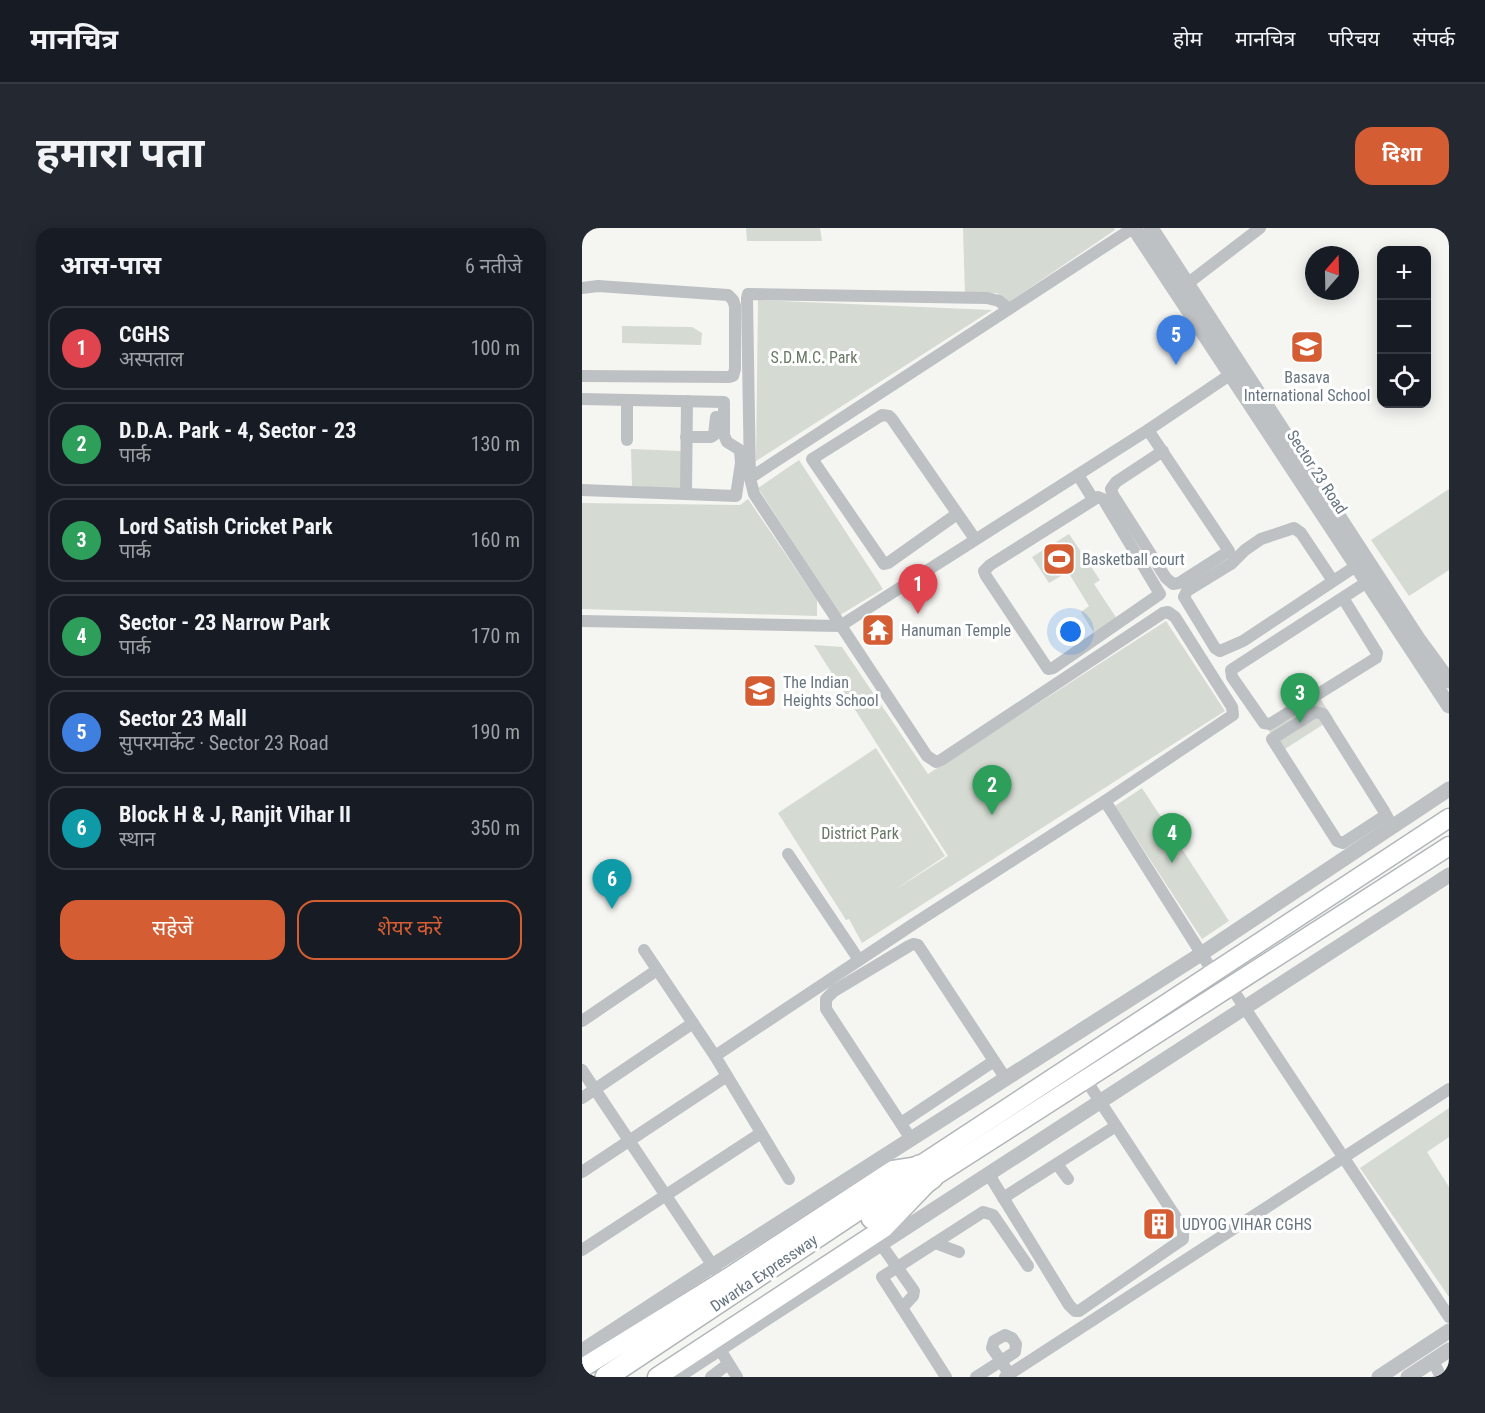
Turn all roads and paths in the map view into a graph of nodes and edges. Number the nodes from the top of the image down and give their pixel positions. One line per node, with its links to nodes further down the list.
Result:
1 (1134, 228): 6 (street); 7 (street, Sector 23 Road)
2 (1151, 228): 4 (street, Sector 23 Road)
3 (1260, 228): 4 (street)
4 (1187, 284): 7 (street, Sector 23 Road)
5 (582, 288): 8 (street)
6 (1009, 309): 18 (street); 18 (street)
7 (1236, 371): 13 (street); 24 (street, Sector 23 Road); 30 (street, Sector 23 Road)
8 (582, 376)
9 (582, 399): 10 (street)
10 (627, 400): 11 (street); 15 (street)
11 (687, 401): 12 (street); 14 (street)
12 (716, 402): 14 (street); 20 (street)
13 (1148, 430): 16 (street); 17 (street)
14 (686, 437): 20 (street)
15 (627, 440)
16 (1163, 451): 16 (street)
17 (1078, 475): 21 (street); 23 (street)
18 (750, 478): 29 (street)
19 (582, 490): 20 (street)
20 (686, 494)
21 (1093, 500): 21 (street)
22 (957, 513): 22 (street); 23 (street)
23 (975, 539): 29 (street)
24 (1356, 566): 25 (street); 26 (street, Sector 23 Road)
25 (1333, 581): 25 (street)
26 (1367, 582): 27 (street); 31 (street, Sector 23 Road)
27 (1343, 598): 27 (street)
28 (582, 621): 29 (street)
29 (840, 626): 33 (street)
30 (1449, 681)
31 (1449, 706)
32 (1449, 789): 35 (street)
33 (1105, 801): 40 (street); 41 (street)
34 (1449, 818): 43 (main road)
35 (1389, 820): 35 (street); 40 (street)
36 (1449, 846): 44 (main road)
37 (788, 854): 41 (street)
38 (1449, 875): 45 (street)
39 (644, 950): 42 (street)
40 (1201, 954): 43 (street); 52 (street)
41 (859, 960): 48 (street)
42 (657, 970): 46 (street); 47 (street)
43 (1213, 972): 66 (main road)
44 (1231, 987): 45 (street); 53 (main road)
45 (1244, 1007): 57 (street); 63 (street)
46 (582, 1021)
47 (693, 1023): 48 (street); 55 (street)
48 (715, 1056): 51 (street)
49 (994, 1061): 52 (street); 58 (street); 58 (street)
50 (582, 1070): 55 (street)
51 (727, 1076): 60 (street); 62 (street)
52 (1006, 1079): 61 (street)
53 (1086, 1080): 57 (street); 66 (main road)
54 (1449, 1089): 63 (street)
55 (595, 1090): 56 (street); 62 (street)
56 (582, 1098)
57 (1100, 1101): 59 (street); 67 (street)
58 (901, 1123): 61 (street)
59 (1116, 1126): 64 (street); 71 (street)
60 (761, 1133): 68 (street); 70 (street)
61 (911, 1139): 77 (street)
62 (629, 1141): 65 (street); 70 (street)
63 (1343, 1157): 82 (street); 90 (street)
64 (1057, 1164): 69 (street); 71 (street)
65 (582, 1172)
66 (926, 1172): 76 (highway, Dwarka Expressway); 80 (main road); 93 (main road)
67 (988, 1173): 71 (street); 72 (street)
68 (789, 1179)
69 (1068, 1179)
70 (665, 1196): 74 (street); 77 (street)
71 (1003, 1198)
72 (880, 1243): 79 (street); 84 (street)
73 (935, 1243): 75 (street); 78 (street); 79 (street)
74 (582, 1250)
75 (959, 1252)
76 (799, 1258): 91 (highway, Dwarka Expressway); 92 (highway, Dwarka Expressway)
77 (712, 1266): 80 (street); 86 (street)
78 (1028, 1266)
79 (897, 1267): 81 (street); 81 (street)
80 (723, 1281): 89 (main road)
81 (902, 1308): 97 (street)
82 (1449, 1317)
83 (1449, 1331): 99 (street)
84 (719, 1348): 88 (street); 94 (street)
85 (1449, 1350): 87 (street)
86 (582, 1351)
87 (1433, 1361): 100 (street); 101 (street)
88 (728, 1364): 95 (street); 96 (street)
89 (582, 1368)
90 (1007, 1376): 98 (street)
91 (606, 1377)
92 (632, 1377)
93 (657, 1377)
94 (676, 1377)
95 (711, 1377)
96 (737, 1377)
97 (946, 1377)
98 (976, 1377)
99 (1379, 1377)
100 (1408, 1377)
101 (1441, 1377)

